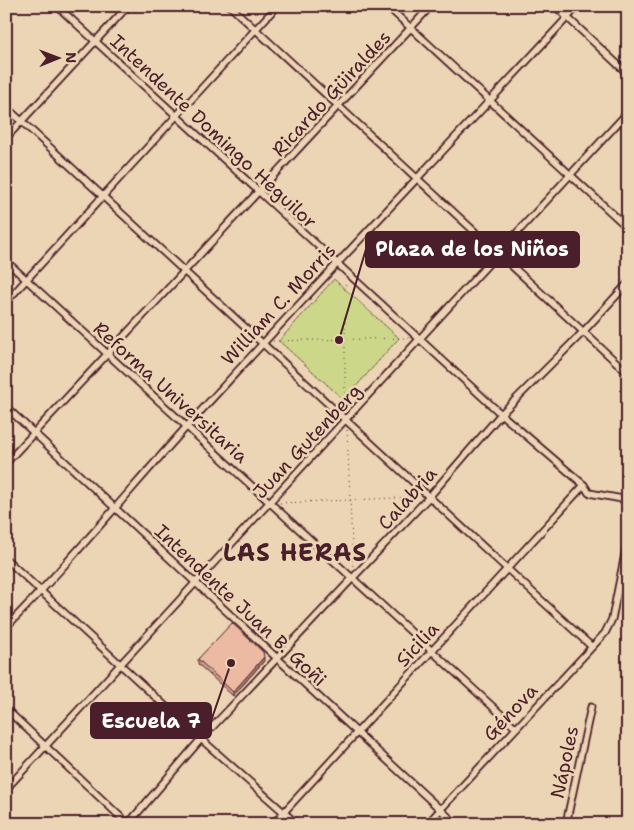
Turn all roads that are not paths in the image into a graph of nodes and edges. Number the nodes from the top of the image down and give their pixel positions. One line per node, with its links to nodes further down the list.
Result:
1 (57, 6): 12 (street, Intendente Domingo Heguilor)
2 (128, 6): 12 (street)
3 (230, 6): 11 (street)
4 (277, 6): 11 (street)
5 (387, 6): 10 (street)
6 (431, 6): 10 (street, Ricardo Güiraldes)
7 (555, 6): 9 (street)
8 (578, 6): 9 (street, William C. Morris)
9 (568, 18): 13 (street); 14 (street, William C. Morris)
10 (411, 28): 14 (street); 15 (street, Ricardo Güiraldes)
11 (256, 30): 15 (street); 18 (street)
12 (96, 42): 18 (street, Intendente Domingo Heguilor); 19 (street)
13 (628, 74)
14 (489, 102): 21 (street); 22 (street, William C. Morris)
15 (339, 106): 22 (street); 23 (street, Ricardo Güiraldes)
16 (6, 107): 19 (street)
17 (628, 112): 21 (street, Juan Gutenberg)
18 (177, 116): 23 (street, Intendente Domingo Heguilor); 24 (street)
19 (22, 121): 20 (street); 24 (street)
20 (6, 138)
21 (569, 175): 25 (street); 26 (street, Juan Gutenberg)
22 (417, 178): 26 (street); 28 (street, William C. Morris)
23 (258, 193): 28 (street, Intendente Domingo Heguilor); 29 (street, Ricardo Güiraldes)
24 (103, 196): 29 (street); 30 (street)
25 (628, 228)
26 (498, 254): 33 (street); 34 (street, Juan Gutenberg)
27 (6, 261): 30 (street, Reforma Universitaria)
28 (336, 264): 34 (street, Intendente Domingo Heguilor); 35 (street, William C. Morris)
29 (186, 272): 35 (street); 36 (street, Ricardo Güiraldes)
30 (26, 280): 32 (street); 36 (street, Reforma Universitaria)
31 (628, 282): 33 (street, Calabria)
32 (6, 302)
33 (583, 332): 37 (street); 39 (street, Calabria)
34 (420, 338): 39 (street, Intendente Domingo Heguilor); 40 (street, Juan Gutenberg)
35 (263, 343): 40 (street); 41 (street, William C. Morris)
36 (109, 355): 41 (street, Reforma Universitaria); 42 (street, Ricardo Güiraldes)
37 (628, 373)
38 (6, 408): 42 (street, Intendente Juan B. Goñi)
39 (501, 414): 44 (street, Intendente Domingo Heguilor); 45 (street, Calabria)
40 (347, 421): 45 (street); 47 (street, Juan Gutenberg)
41 (186, 426): 47 (street, Reforma Universitaria); 48 (street, William C. Morris)
42 (34, 432): 43 (street, Ricardo Güiraldes); 48 (street, Intendente Juan B. Goñi)
43 (6, 463)
44 (584, 485): 46 (street, Intendente Domingo Heguilor); 51 (street, Sicilia)
45 (430, 497): 51 (street); 52 (street, Calabria)
46 (628, 500)
47 (270, 503): 52 (street, Reforma Universitaria); 53 (street, Juan Gutenberg)
48 (116, 508): 53 (street, Intendente Juan B. Goñi); 54 (street, William C. Morris)
49 (628, 538): 56 (street, Génova)
50 (6, 559): 54 (street)
51 (507, 569): 56 (street); 57 (street, Sicilia)
52 (353, 579): 57 (street, Reforma Universitaria); 58 (street, Calabria)
53 (195, 584): 58 (street, Intendente Juan B. Goñi); 59 (street, Juan Gutenberg)
54 (42, 591): 55 (street, William C. Morris); 59 (street)
55 (6, 627)
56 (591, 646): 62 (street, Génova)
57 (432, 651): 62 (street, Reforma Universitaria); 63 (street, Sicilia)
58 (278, 660): 63 (street, Intendente Juan B. Goñi); 64 (street, Calabria)
59 (122, 666): 64 (street); 65 (street, Juan Gutenberg)
60 (591, 707): 74 (street, Nápoles)
61 (6, 709): 65 (street)
62 (516, 728): 67 (street, Génova)
63 (357, 732): 67 (street, Intendente Juan B. Goñi); 68 (street, Sicilia)
64 (201, 739): 68 (street); 69 (street, Calabria)
65 (46, 746): 66 (street, Juan Gutenberg); 69 (street)
66 (6, 789)
67 (440, 809): 72 (street, Génova); 73 (street, Intendente Juan B. Goñi)
68 (284, 812): 70 (street, Sicilia); 71 (street)
69 (128, 824)
70 (272, 824)
71 (297, 824)
72 (427, 824)
73 (456, 824)
74 (566, 824)

